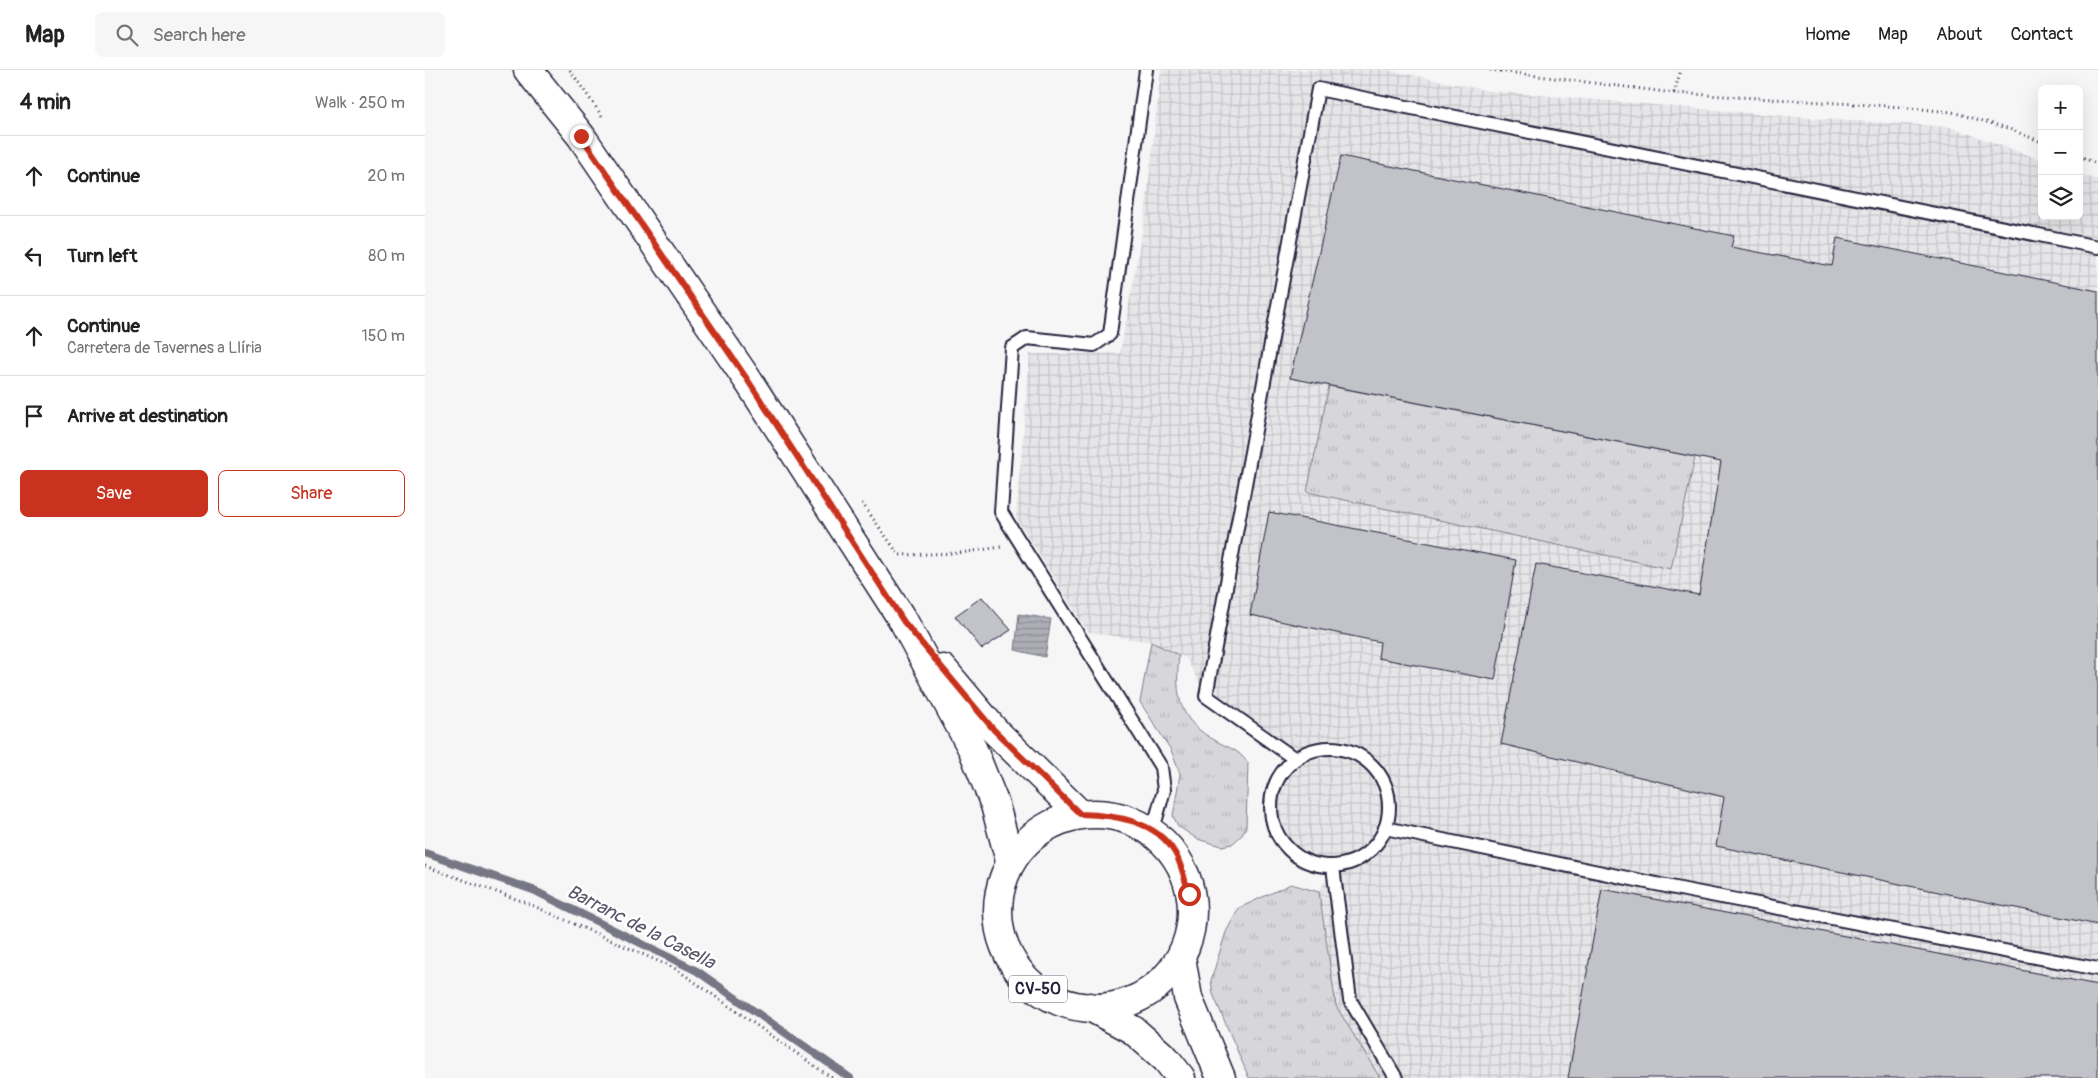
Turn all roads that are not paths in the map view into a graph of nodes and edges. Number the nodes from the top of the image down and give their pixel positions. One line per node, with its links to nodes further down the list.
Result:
1 (528, 70): 4 (main road)
2 (1146, 70): 8 (lane)
3 (2098, 247): 5 (lane)
4 (904, 622): 6 (main road); 9 (main road)
5 (1295, 759): 7 (lane); 10 (lane)
6 (1080, 814): 8 (main road, CV-50); 9 (main road, CV-50)
7 (1385, 828): 10 (lane); 12 (lane)
8 (1153, 830): 11 (main road, CV-50)
9 (1010, 861): 13 (main road, CV-50)
10 (1333, 867): 16 (lane)
11 (1181, 957): 13 (main road, CV-50); 15 (main road)
12 (2098, 969)
13 (1090, 1007): 14 (main road, CV-50)
14 (1181, 1078)
15 (1221, 1078)
16 (1396, 1078)

